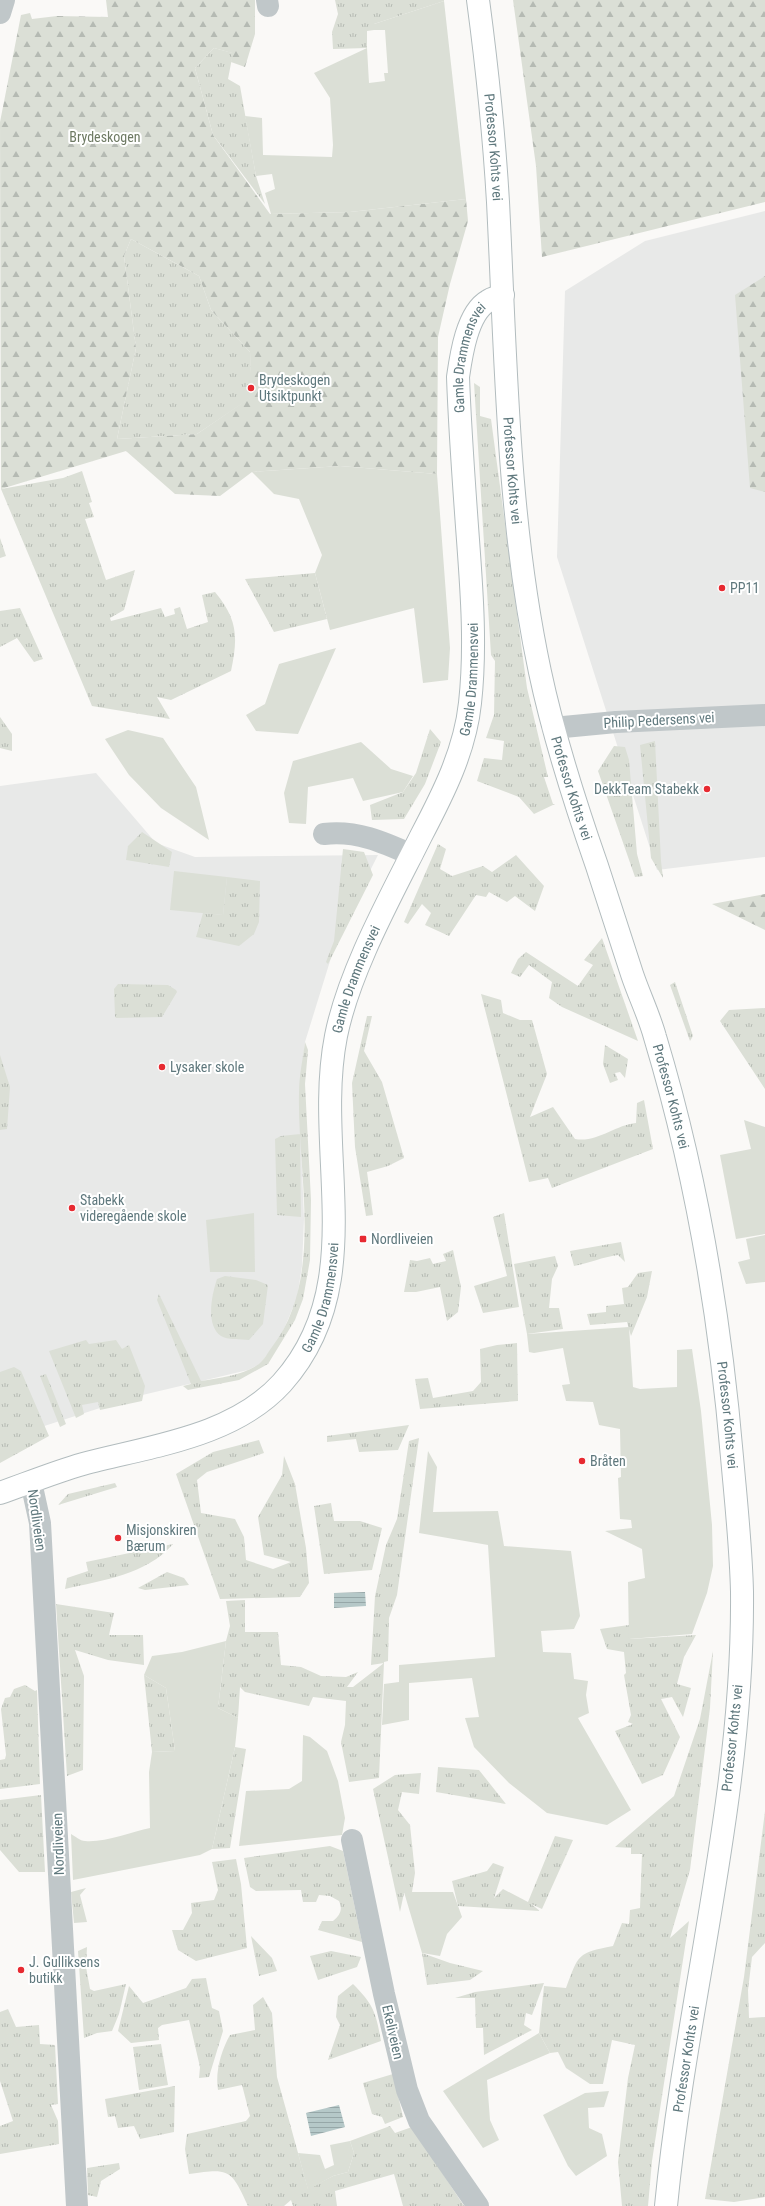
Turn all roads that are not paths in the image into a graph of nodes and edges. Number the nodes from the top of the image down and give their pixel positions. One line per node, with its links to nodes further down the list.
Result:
1 (4, 0): 3 (street)
2 (478, 0): 4 (main road, Professor Kohts vei)
3 (0, 13)
4 (503, 295): 6 (main road, Professor Kohts vei); 8 (main road, Gamle Drammensvei)
5 (765, 715): 6 (street, Philip Pedersens vei)
6 (553, 728): 14 (main road, Professor Kohts vei)
7 (324, 834): 8 (street)
8 (412, 855): 9 (main road, Gamle Drammensvei)
9 (31, 1482): 10 (main road, Gamle Drammensvei); 12 (street, Nordliveien)
10 (0, 1493)
11 (352, 1840): 13 (street, Ekeliveien)
12 (78, 2206)
13 (478, 2206)
14 (666, 2206)

